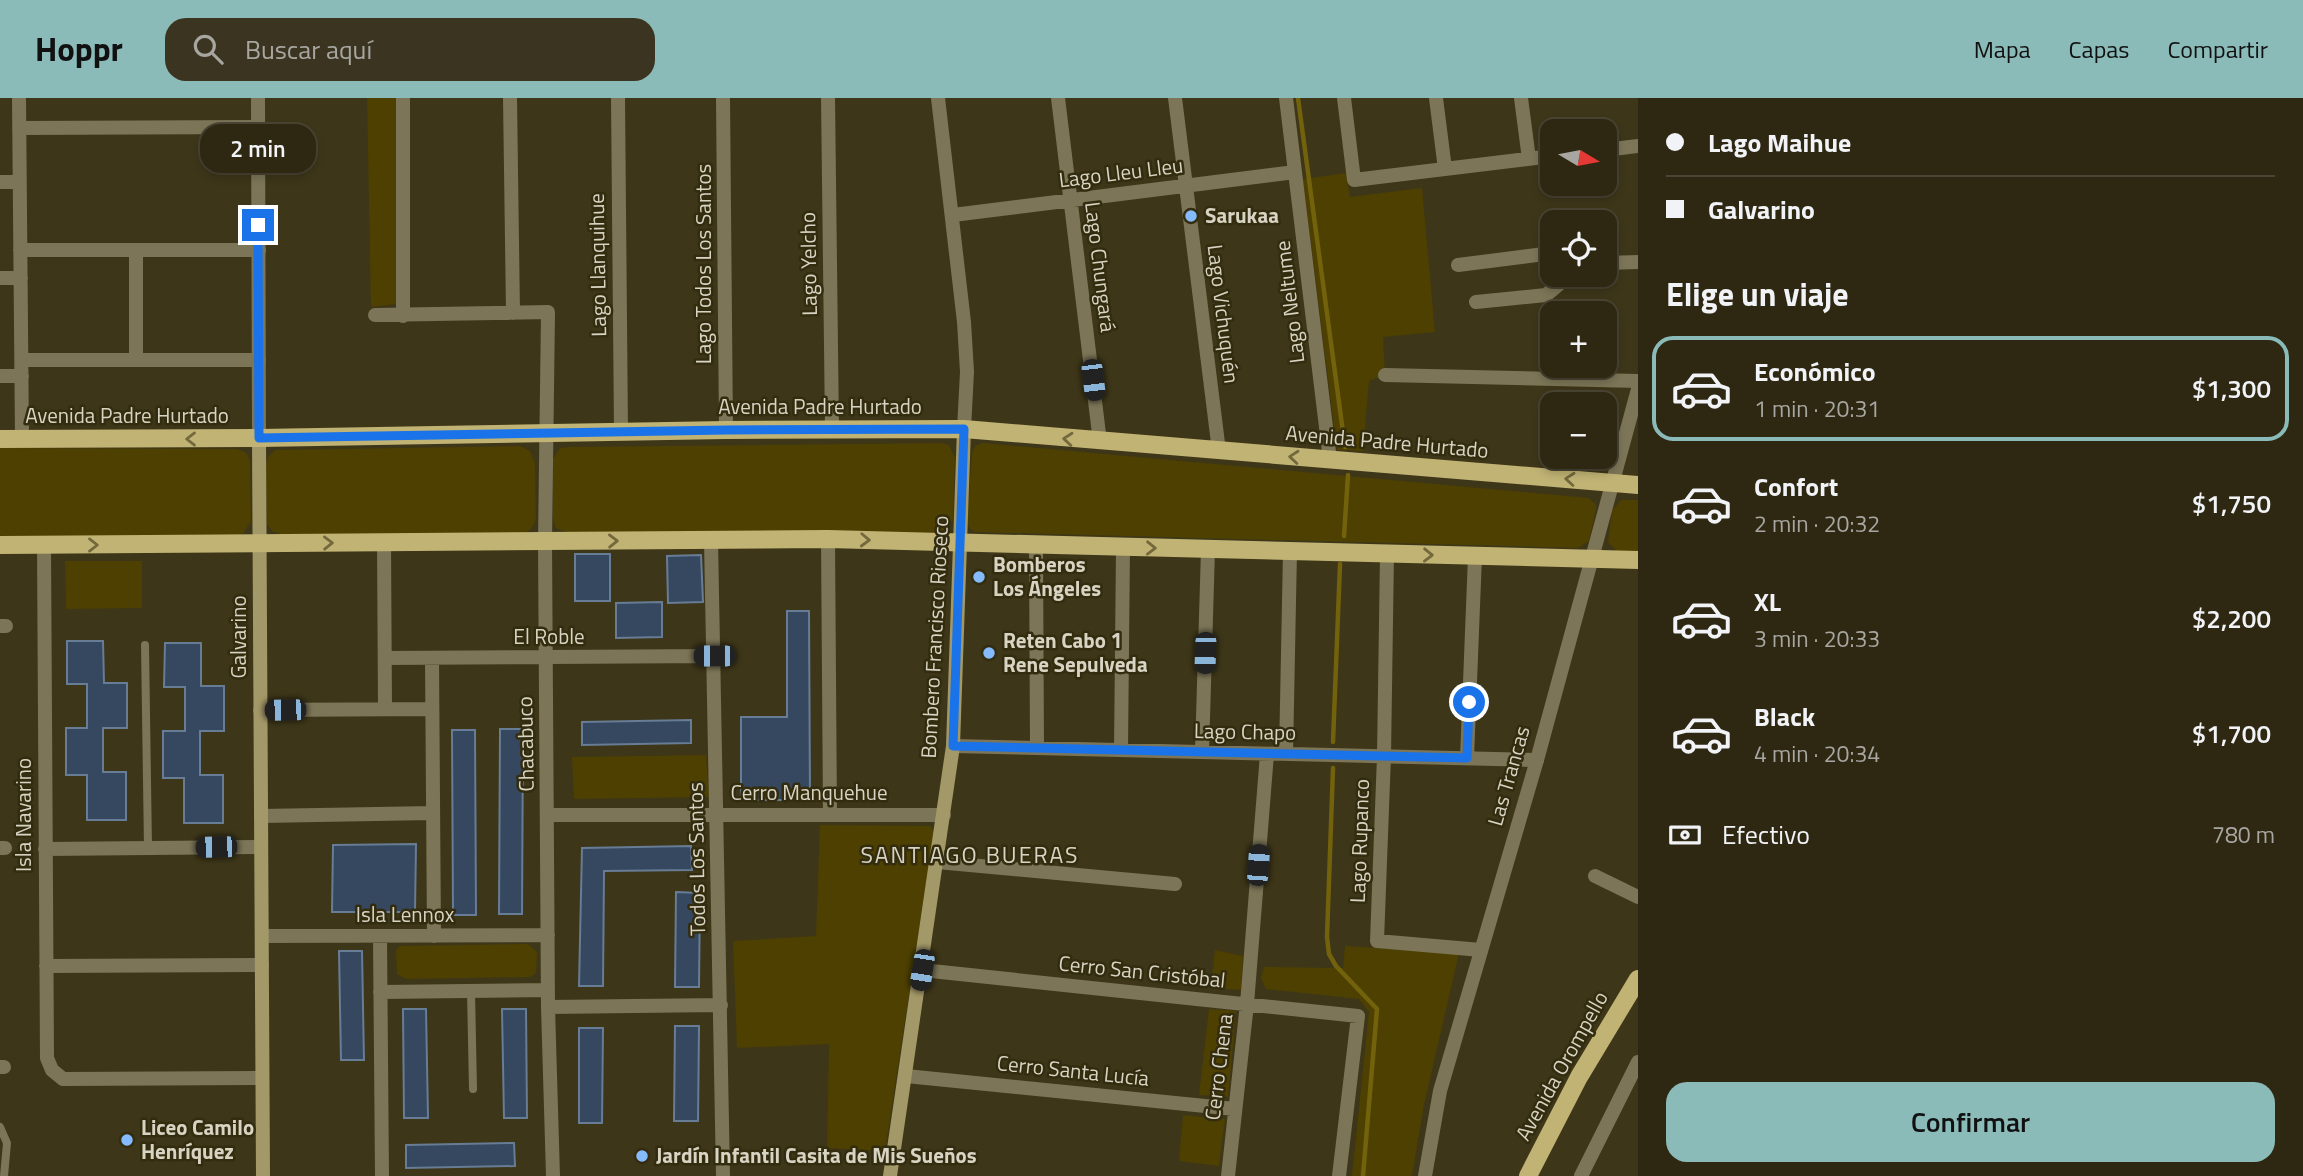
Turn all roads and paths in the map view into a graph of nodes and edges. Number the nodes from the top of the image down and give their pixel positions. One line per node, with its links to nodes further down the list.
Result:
1 (19, 98): 16 (street)
2 (258, 98): 15 (street, Galvarino)
3 (403, 98): 41 (street)
4 (510, 98): 39 (street)
5 (618, 98): 53 (street, Lago Llanquihue)
6 (723, 98): 52 (street, Lago Todos Los Santos)
7 (828, 98): 50 (street, Lago Yelcho)
8 (938, 98): 27 (street, Bombero Francisco Rioseco)
9 (1058, 98): 26 (street, Lago Chungará)
10 (1175, 98): 25 (street, Lago Vichuquén)
11 (1286, 98): 22 (street, Lago Neltume)
12 (1344, 98): 21 (street)
13 (1436, 98): 21 (street)
14 (1521, 98): 20 (street)
15 (258, 127): 16 (street); 30 (street, Galvarino)
16 (19, 128): 23 (street)
17 (1638, 146): 18 (street)
18 (1617, 148)
19 (1540, 158): 20 (street)
20 (1529, 159): 21 (street)
21 (1445, 169)
22 (1295, 172): 25 (street, Lago Lleu Lleu); 60 (street, Lago Neltume)
23 (19, 181): 24 (street); 28 (street)
24 (0, 182)
25 (1186, 186): 26 (street, Lago Lleu Lleu); 59 (street, Lago Vichuquén)
26 (1071, 200): 27 (street, Lago Lleu Lleu); 58 (street, Lago Chungará)
27 (953, 215): 51 (street, Bombero Francisco Rioseco)
28 (20, 250): 29 (street); 36 (street)
29 (136, 250): 30 (street); 43 (street)
30 (259, 250): 44 (street, Galvarino)
31 (1540, 255): 34 (street)
32 (1638, 262): 33 (street)
33 (1617, 263)
34 (1458, 265)
35 (0, 278): 36 (street)
36 (21, 278): 42 (street)
37 (1556, 287): 38 (street)
38 (1476, 302)
39 (513, 313): 41 (street); 54 (street, Chacabuco)
40 (375, 316): 41 (street)
41 (403, 316)
42 (22, 360): 43 (street); 47 (street)
43 (136, 360): 44 (street)
44 (259, 360): 55 (street, Galvarino)
45 (1385, 375): 48 (street)
46 (0, 376): 47 (street)
47 (22, 376): 57 (street)
48 (1638, 381)
49 (1638, 389): 61 (street, Las Trancas)
50 (832, 429): 51 (main road, Avenida Padre Hurtado); 52 (main road, Avenida Padre Hurtado)
51 (964, 429): 58 (main road, Avenida Padre Hurtado, one-way to 51); 67 (main road, Bombero Francisco Rioseco)
52 (726, 430): 53 (main road, Avenida Padre Hurtado)
53 (621, 432): 54 (main road, Avenida Padre Hurtado)
54 (546, 434): 55 (main road, Avenida Padre Hurtado); 66 (street, Chacabuco)
55 (259, 438): 57 (main road, Avenida Padre Hurtado, one-way to 57); 68 (main road, Galvarino)
56 (0, 439): 57 (main road, Avenida Padre Hurtado)
57 (22, 439)
58 (1100, 442): 59 (main road, Avenida Padre Hurtado)
59 (1219, 451): 60 (main road, Avenida Padre Hurtado, one-way to 59)
60 (1330, 460): 61 (main road, Avenida Padre Hurtado, one-way to 60)
61 (1612, 483): 62 (main road, Avenida Padre Hurtado); 77 (street, Las Trancas)
62 (1638, 485)
63 (828, 539): 64 (main road); 67 (main road, one-way to 67); 98 (street)
64 (711, 540): 66 (main road, one-way to 64); 80 (street, Todos Los Santos)
65 (384, 541): 66 (main road); 68 (main road, one-way to 65); 81 (street)
66 (545, 542): 83 (street, Chacabuco)
67 (960, 543): 71 (main road); 87 (main road, Bombero Francisco Rioseco)
68 (260, 544): 70 (main road, one-way to 68); 86 (main road, Galvarino)
69 (0, 545): 70 (main road)
70 (44, 545): 104 (street, Isla Navarino)
71 (1036, 545): 72 (main road); 88 (street)
72 (1123, 547): 73 (main road, one-way to 73); 89 (street)
73 (1208, 550): 74 (main road); 90 (street)
74 (1290, 551): 75 (main road); 92 (street)
75 (1387, 554): 76 (main road, one-way to 76); 93 (street, Lago Rupanco)
76 (1475, 556): 77 (main road); 94 (street)
77 (1590, 559): 78 (main road); 95 (street, Las Trancas)
78 (1638, 560)
79 (145, 645): 103 (lane)
80 (714, 656): 83 (street, El Roble); 97 (street, Todos Los Santos)
81 (385, 658): 82 (street, El Roble); 84 (street)
82 (432, 658): 83 (street, El Roble); 85 (street)
83 (546, 658): 99 (street, Chacabuco)
84 (385, 709): 85 (street); 86 (street)
85 (432, 709): 96 (street)
86 (260, 710): 101 (main road, Galvarino)
87 (953, 746): 88 (street, Lago Chapo); 100 (main road, Bombero Francisco Rioseco)
88 (1037, 748): 89 (street, Lago Chapo)
89 (1121, 750): 90 (street, Lago Chapo)
90 (1202, 752): 91 (street, Lago Chapo)
91 (1267, 754): 92 (street, Lago Chapo); 121 (street, Cerro Chena)
92 (1286, 754): 93 (street, Lago Chapo)
93 (1384, 756): 94 (street, Lago Chapo); 113 (street, Lago Rupanco)
94 (1467, 758): 95 (street, Lago Chapo)
95 (1536, 760): 113 (street, Las Trancas)
96 (433, 813): 101 (street); 111 (street)
97 (718, 814): 98 (street, Cerro Manquehue); 99 (street, Cerro Manquehue); 122 (street, Todos Los Santos)
98 (830, 814): 100 (street, Cerro Manquehue)
99 (548, 815): 112 (street, Chacabuco)
100 (944, 815): 105 (main road, Bombero Francisco Rioseco)
101 (261, 816): 102 (main road, Galvarino)
102 (261, 847): 103 (street); 109 (main road, Galvarino)
103 (148, 848): 104 (street)
104 (45, 849): 115 (street, Isla Navarino)
105 (937, 862): 107 (street); 116 (main road, Bombero Francisco Rioseco)
106 (1595, 876): 108 (street)
107 (1175, 884)
108 (1638, 897)
109 (262, 936): 110 (street, Isla Lennox); 114 (main road, Galvarino)
110 (380, 936): 111 (street, Isla Lennox); 120 (street)
111 (434, 936): 112 (street, Isla Lennox)
112 (548, 936): 118 (street, Chacabuco)
113 (1481, 950): 138 (street, Las Trancas)
114 (262, 965): 115 (street); 126 (main road, Galvarino)
115 (46, 966): 126 (street, Isla Navarino)
116 (922, 970): 121 (street, Cerro San Cristóbal); 125 (main road, Bombero Francisco Rioseco)
117 (1638, 979): 139 (main road, Avenida Orompello)
118 (548, 990): 119 (street); 123 (street, Chacabuco)
119 (471, 991): 120 (street); 127 (lane)
120 (380, 992): 132 (street)
121 (1247, 1004): 128 (street, Cerro Chena); 137 (street, Cerro San Cristóbal)
122 (721, 1005): 123 (street); 134 (street, Todos Los Santos)
123 (548, 1007): 133 (street, Chacabuco)
124 (1638, 1062): 140 (street)
125 (906, 1076): 128 (street, Cerro Santa Lucía); 135 (main road, Bombero Francisco Rioseco)
126 (262, 1078): 131 (main road, Galvarino)
127 (473, 1089)
128 (1235, 1109): 136 (street, Cerro Chena)
129 (0, 1127): 130 (lane)
130 (4, 1176)
131 (263, 1176)
132 (382, 1176)
133 (553, 1176)
134 (723, 1176)
135 (890, 1176)
136 (1228, 1176)
137 (1339, 1176)
138 (1425, 1176)
139 (1528, 1176)
140 (1584, 1176)

